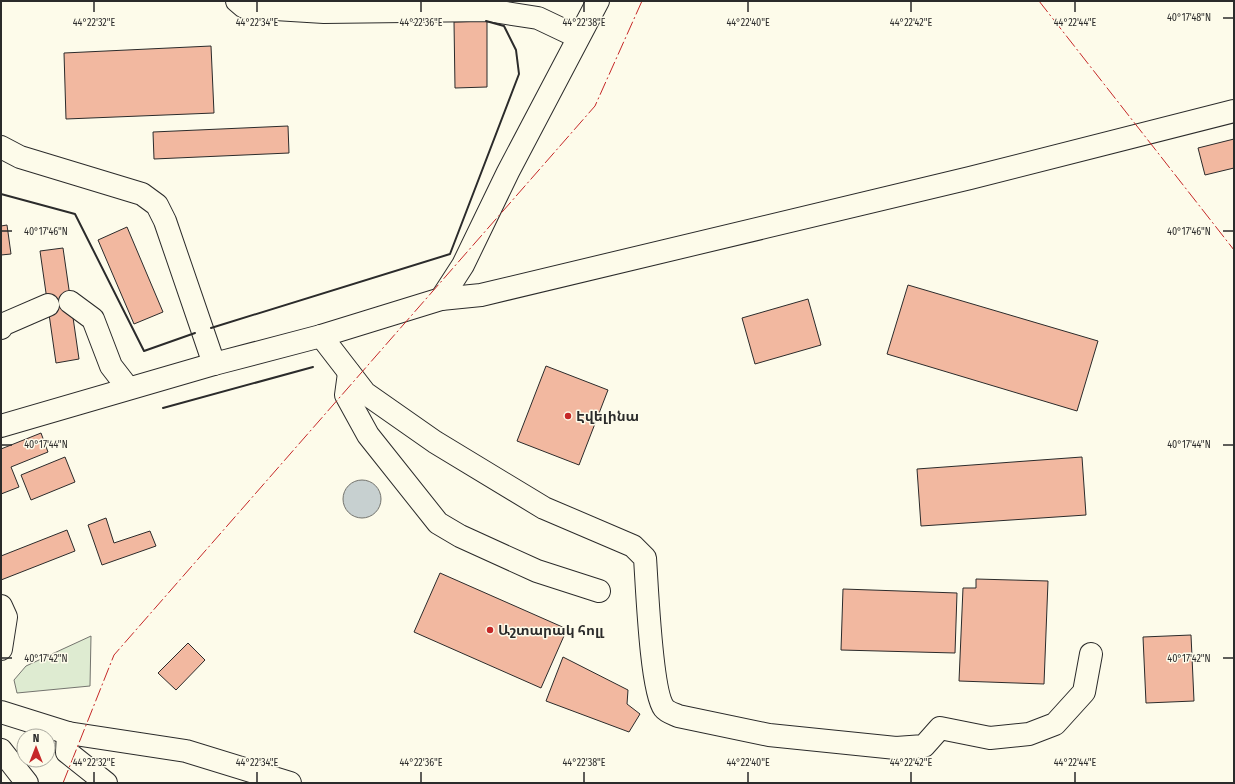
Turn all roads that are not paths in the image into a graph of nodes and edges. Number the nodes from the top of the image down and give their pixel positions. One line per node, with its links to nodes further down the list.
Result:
1 (237, 1): 3 (street)
2 (598, 1): 3 (street)
3 (578, 37): 6 (street)
4 (1234, 111): 6 (street)
5 (1, 147): 11 (street)
6 (441, 299): 10 (street)
7 (70, 302): 13 (street)
8 (48, 305): 9 (street)
9 (1, 328)
10 (321, 336): 11 (street); 12 (street)
11 (214, 364): 13 (street)
12 (349, 373): 15 (street); 18 (street)
13 (128, 388): 14 (street)
14 (1, 426)
15 (599, 591)
16 (1, 606): 17 (street)
17 (1, 648)
18 (1091, 654)
19 (1, 712): 20 (street)
20 (68, 733): 23 (street); 24 (street)
21 (1, 750): 22 (street)
22 (27, 783)
23 (106, 783)
24 (290, 783)

